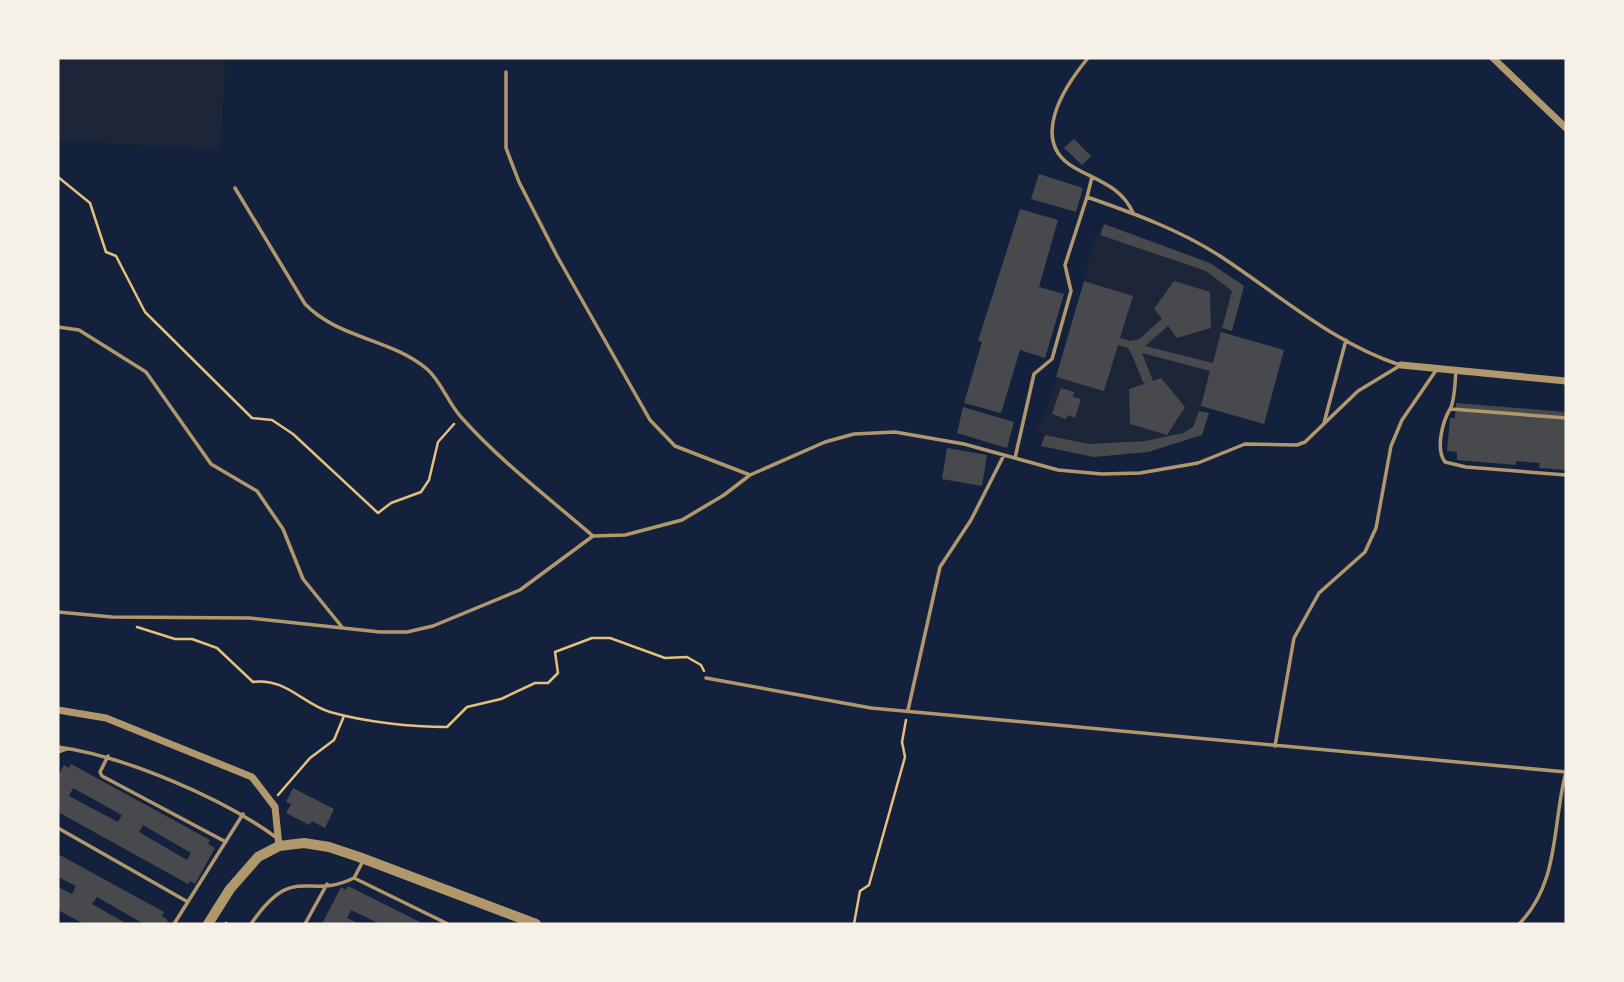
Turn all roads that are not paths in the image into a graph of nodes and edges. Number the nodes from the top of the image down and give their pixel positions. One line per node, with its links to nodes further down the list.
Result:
1 (1088, 58): 5 (lane)
2 (1493, 58): 4 (street)
3 (506, 72): 20 (lane)
4 (1566, 128)
5 (1092, 177): 7 (lane); 8 (lane)
6 (235, 188): 22 (lane)
7 (1087, 197): 8 (lane); 19 (lane)
8 (1133, 213): 10 (lane)
9 (58, 327): 24 (lane)
10 (1346, 341): 11 (lane); 17 (lane)
11 (1401, 365): 12 (street); 17 (lane)
12 (1437, 369): 13 (street); 28 (lane)
13 (1456, 371): 14 (street); 15 (lane)
14 (1566, 381)
15 (1451, 409): 16 (lane); 21 (lane)
16 (1566, 418)
17 (1324, 425): 19 (lane)
18 (1004, 455): 19 (lane); 20 (lane); 27 (lane)
19 (1015, 458)
20 (750, 475): 22 (lane)
21 (1566, 475)
22 (593, 536): 24 (lane)
23 (58, 612): 24 (lane)
24 (342, 627)
25 (706, 678): 27 (lane)
26 (58, 710): 35 (street)
27 (908, 710): 28 (lane)
28 (1275, 746): 31 (lane)
29 (58, 750): 30 (lane)
30 (108, 756): 32 (lane); 34 (lane)
31 (1566, 771): 46 (lane)
32 (243, 814): 34 (lane); 35 (lane)
33 (58, 828): 39 (lane)
34 (226, 842): 39 (lane)
35 (278, 842): 36 (street); 41 (street)
36 (362, 858): 37 (lane); 45 (street)
37 (354, 877): 38 (lane); 44 (lane)
38 (327, 884): 42 (lane); 43 (lane)
39 (188, 902): 40 (lane)
40 (174, 924)
41 (208, 924)
42 (251, 924)
43 (305, 924)
44 (448, 924)
45 (536, 924)
46 (1519, 924)

